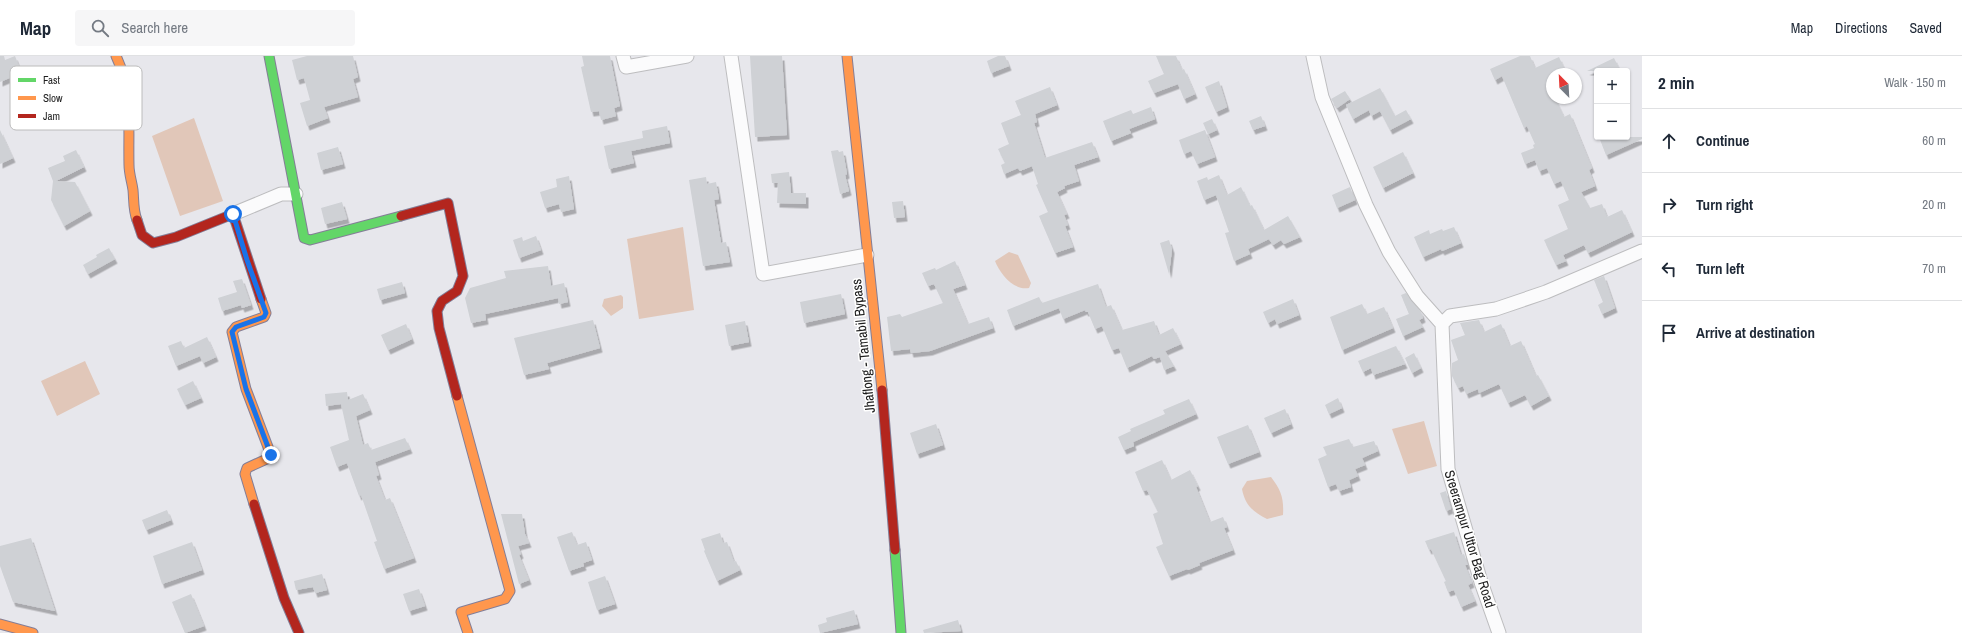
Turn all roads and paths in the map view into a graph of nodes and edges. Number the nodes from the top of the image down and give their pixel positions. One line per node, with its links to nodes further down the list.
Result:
1 (116, 56): 8 (main road)
2 (269, 56): 10 (main road)
3 (623, 56): 4 (street)
4 (687, 56)
5 (731, 56): 13 (street)
6 (847, 56): 13 (main road, Jhaflong - Tamabil Bypass)
7 (1313, 56): 14 (street)
8 (121, 66)
9 (129, 130): 11 (main road)
10 (296, 194): 11 (street); 18 (main road)
11 (233, 214): 17 (main road)
12 (1642, 251): 14 (street)
13 (867, 255): 19 (main road, Jhaflong - Tamabil Bypass)
14 (1442, 324): 20 (street, Sreerampur Uttor Bag Road)
15 (0, 624): 16 (main road)
16 (33, 633)
17 (299, 633)
18 (468, 633)
19 (901, 633)
20 (1499, 633)

